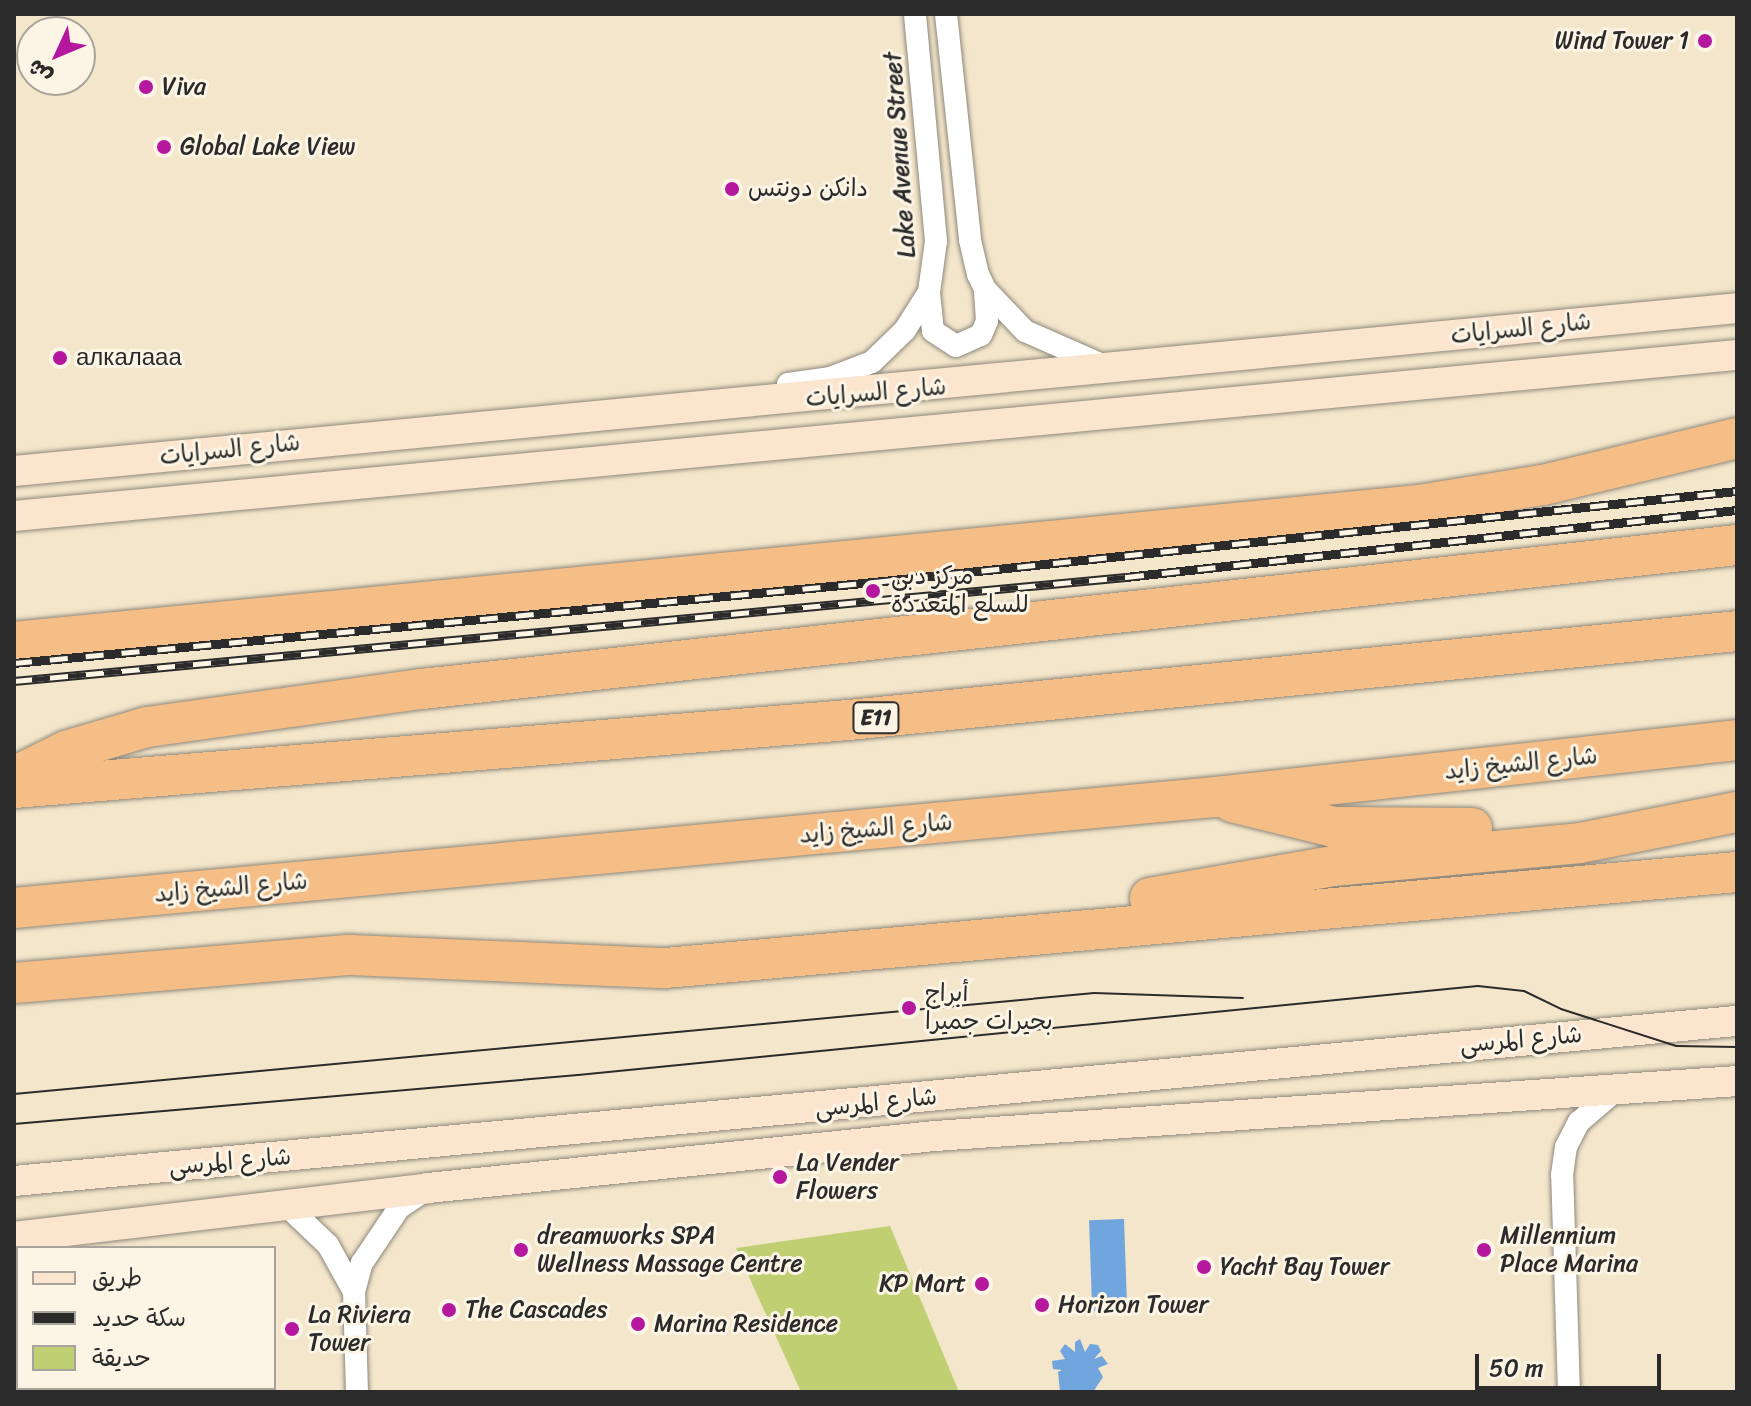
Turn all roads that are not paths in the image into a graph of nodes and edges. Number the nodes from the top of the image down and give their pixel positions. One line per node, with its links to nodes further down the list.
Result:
1 (915, 14): 4 (street, Lake Avenue Street)
2 (946, 14): 3 (street, Lake Avenue Street)
3 (985, 289): 4 (street, Lake Avenue Street); 7 (street, Lake Avenue Street)
4 (929, 292): 8 (street, Lake Avenue Street)
5 (1737, 308): 7 (main road, شارع السرايات)
6 (1737, 355): 11 (main road, شارع السرايات)
7 (1120, 370): 8 (main road, شارع السرايات)
8 (747, 405): 9 (main road, شارع السرايات)
9 (596, 417): 11 (main road); 12 (main road, شارع السرايات)
10 (1737, 438): 16 (highway)
11 (602, 461): 13 (main road, شارع السرايات)
12 (14, 471)
13 (14, 516)
14 (1737, 545): 18 (highway)
15 (1737, 631): 19 (highway, E11)
16 (14, 642)
17 (1737, 740): 20 (highway, شارع الشيخ زايد)
18 (14, 777)
19 (14, 788)
20 (1216, 797): 21 (highway); 23 (highway, شارع الشيخ زايد)
21 (1737, 811): 24 (highway)
22 (1737, 872): 24 (highway)
23 (14, 908)
24 (1043, 930): 25 (highway)
25 (14, 983)
26 (1737, 1021): 29 (main road, شارع المرسى)
27 (1737, 1081): 28 (main road, شارع المرسى)
28 (1617, 1089): 30 (main road, شارع المرسى); 37 (street)
29 (14, 1181)
30 (428, 1188): 31 (main road, شارع المرسى); 35 (street)
31 (287, 1206): 32 (main road, شارع المرسى); 35 (street)
32 (65, 1232): 33 (main road, شارع المرسى); 34 (main road)
33 (14, 1237)
34 (40, 1246)
35 (354, 1292): 36 (street)
36 (357, 1392)
37 (1569, 1392)

